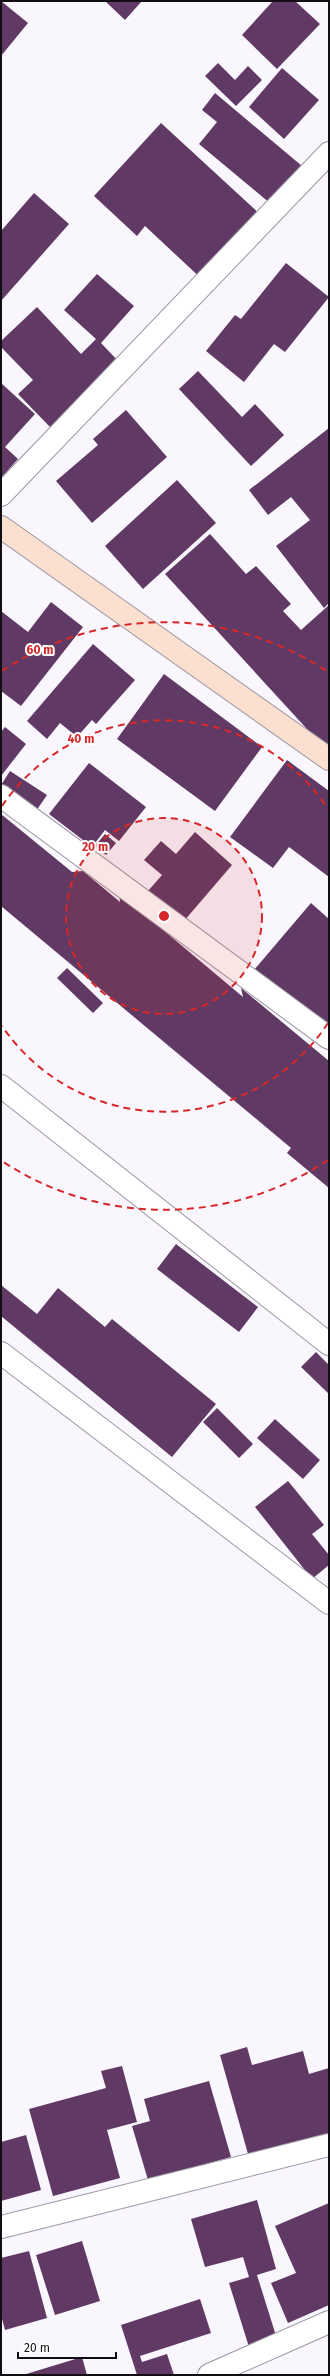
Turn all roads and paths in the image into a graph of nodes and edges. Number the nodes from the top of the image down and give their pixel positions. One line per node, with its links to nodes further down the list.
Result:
1 (329, 154): 2 (street)
2 (1, 495)
3 (1, 527): 4 (street)
4 (329, 759)
5 (1, 796): 6 (street)
6 (329, 1038)
7 (1, 1086): 8 (street)
8 (329, 1344)
9 (1, 1353): 10 (street)
10 (329, 1603)
11 (329, 2145): 12 (street)
12 (1, 2227)
13 (329, 2322): 14 (street)
14 (209, 2375)

